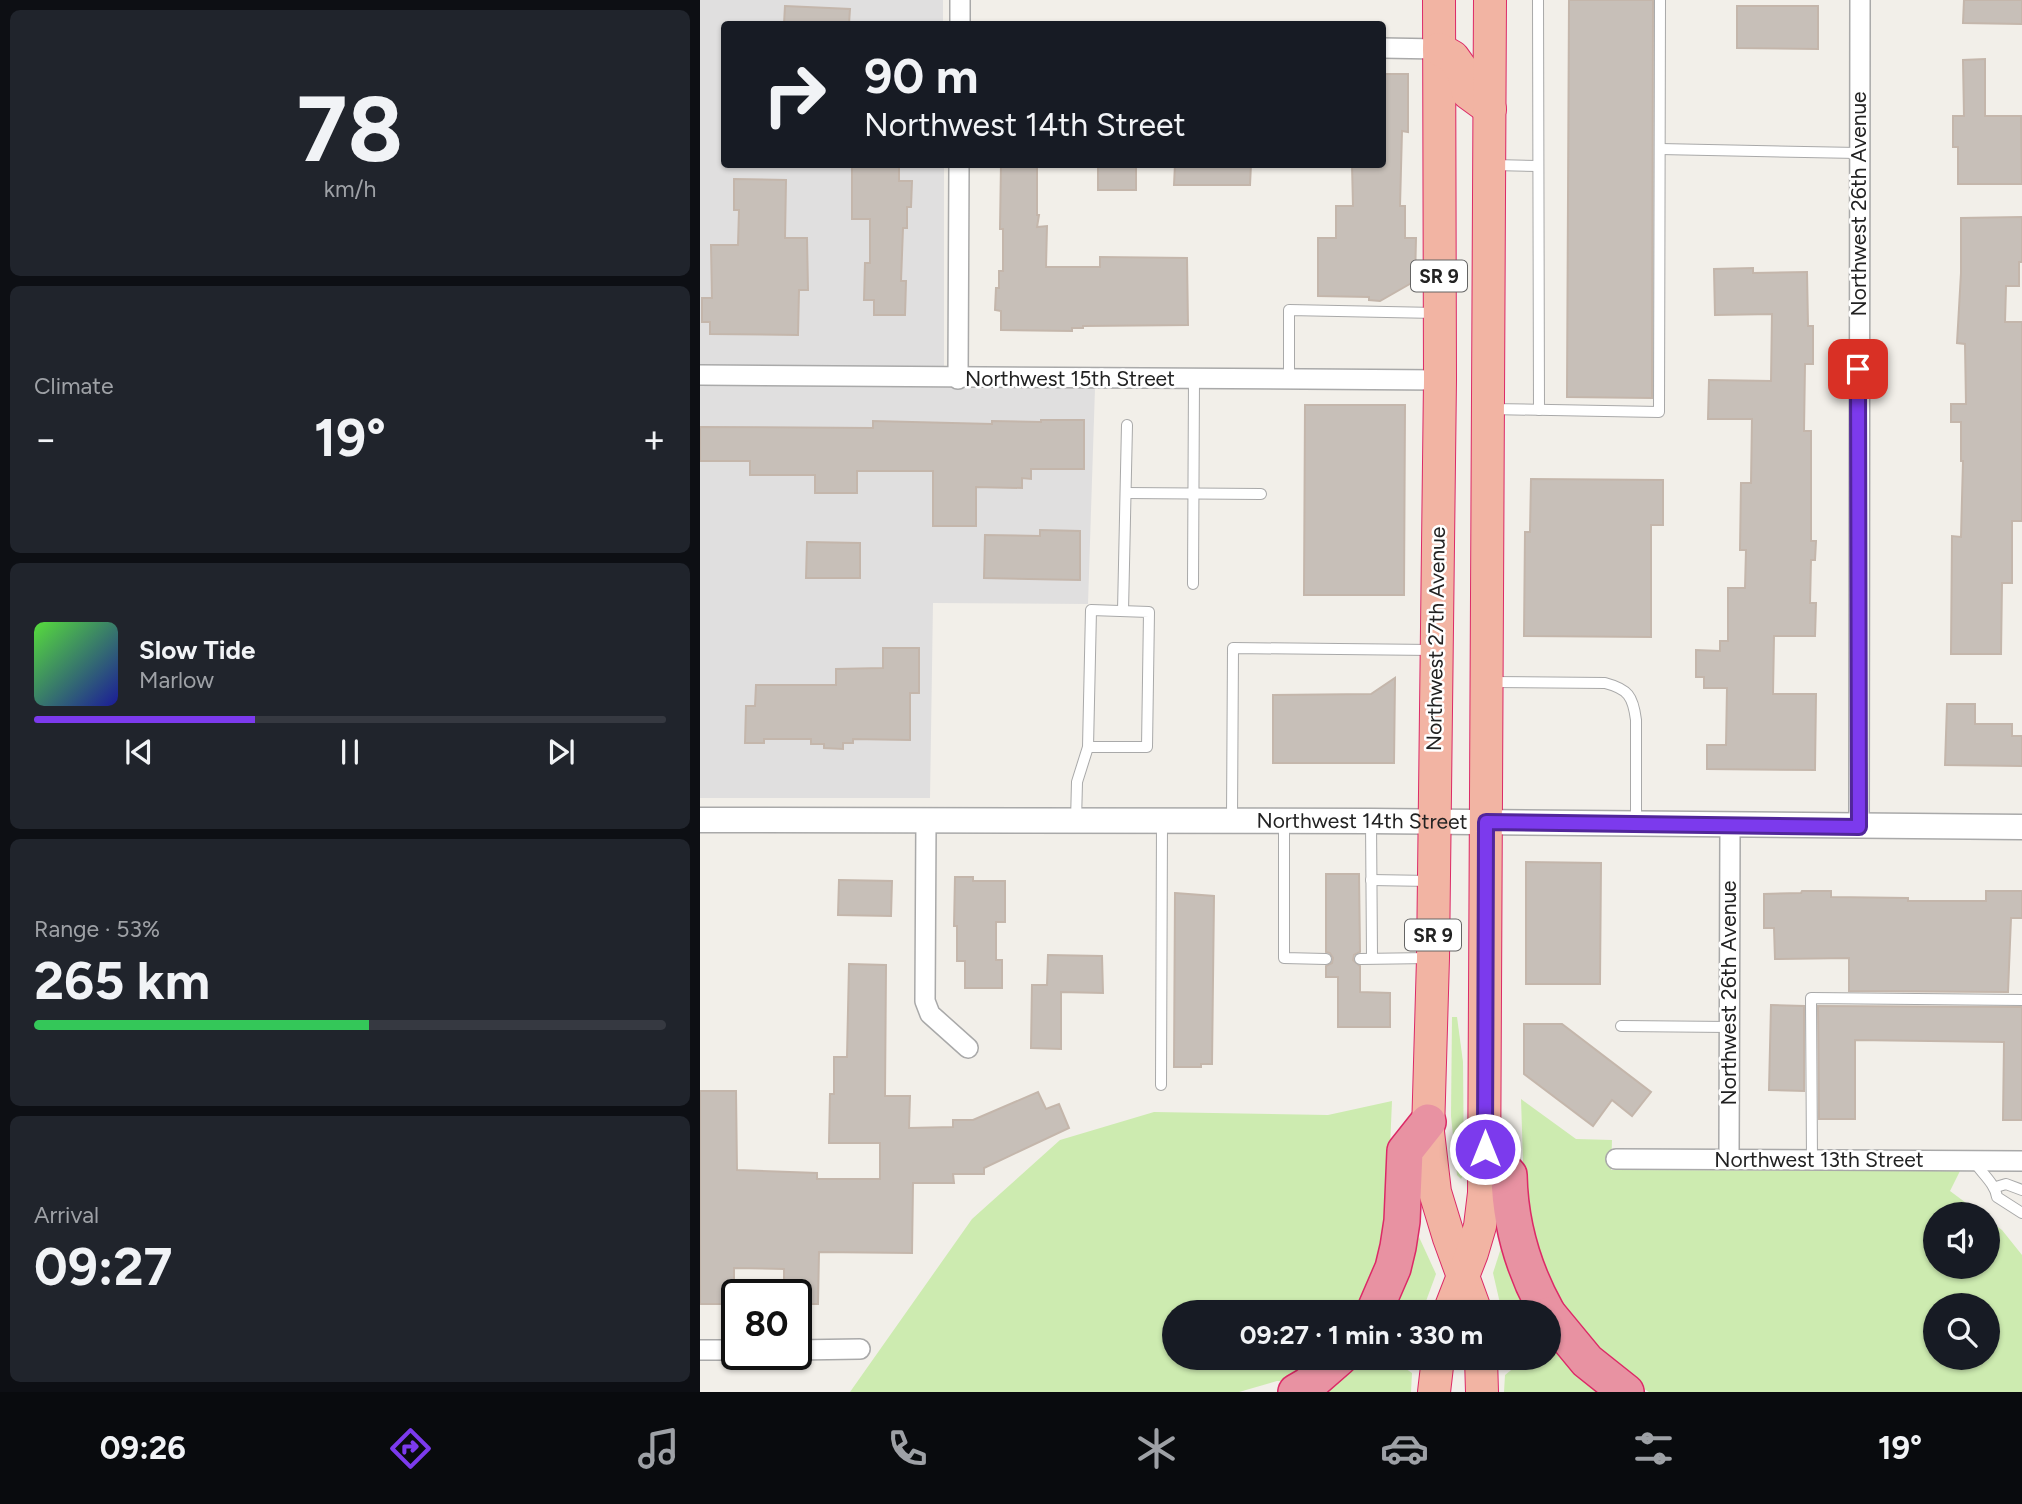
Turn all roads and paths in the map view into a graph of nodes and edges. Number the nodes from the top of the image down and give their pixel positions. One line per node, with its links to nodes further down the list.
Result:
1 (960, 0): 8 (street)
2 (1439, 0): 10 (highway, Northwest 27th Avenue / SR 9)
3 (1464, 0): 7 (highway)
4 (1538, 0): 15 (lane)
5 (1660, 0): 12 (lane)
6 (1860, 0): 13 (street, Northwest 26th Avenue)
7 (1490, 10): 11 (highway, SR 9)
8 (960, 21)
9 (1386, 48): 10 (street)
10 (1439, 49): 11 (highway); 17 (highway, Northwest 27th Avenue / SR 9)
11 (1490, 109): 14 (highway, SR 9)
12 (1660, 149): 13 (lane); 24 (lane)
13 (1858, 153): 45 (street, Northwest 26th Avenue)
14 (1490, 165): 15 (lane); 23 (highway, SR 9)
15 (1538, 166): 24 (lane)
16 (959, 168): 19 (street)
17 (1440, 313): 21 (lane); 22 (highway, Northwest 27th Avenue / SR 9)
18 (700, 375): 19 (street, Northwest 15th Street)
19 (958, 379): 20 (street, Northwest 15th Street)
20 (1194, 379): 21 (street, Northwest 15th Street); 28 (lane)
21 (1289, 380): 22 (street, Northwest 15th Street)
22 (1440, 380): 31 (highway, Northwest 27th Avenue / SR 9)
23 (1489, 409): 24 (lane); 32 (highway, SR 9)
24 (1539, 410)
25 (1127, 425): 26 (lane)
26 (1125, 493): 28 (lane); 30 (lane)
27 (1261, 494): 28 (lane)
28 (1194, 495): 29 (lane)
29 (1193, 584)
30 (1123, 611): 33 (lane); 33 (lane)
31 (1436, 650): 35 (lane); 40 (highway, Northwest 27th Avenue / SR 9)
32 (1487, 682): 42 (highway, SR 9); 43 (lane)
33 (1088, 747): 41 (lane)
34 (700, 820): 36 (street, Northwest 14th Street)
35 (1232, 820): 37 (street, Northwest 14th Street); 38 (street, Northwest 14th Street)
36 (926, 821): 41 (street, Northwest 14th Street); 56 (street)
37 (1162, 821): 41 (street, Northwest 14th Street); 57 (lane)
38 (1284, 821): 39 (street, Northwest 14th Street); 51 (lane)
39 (1371, 821): 40 (street, Northwest 14th Street); 47 (lane)
40 (1434, 821): 42 (street, Northwest 14th Street); 48 (highway, Northwest 27th Avenue / SR 9)
41 (1076, 822)
42 (1486, 822): 43 (street, Northwest 14th Street); 59 (highway, SR 9)
43 (1636, 824): 44 (street, Northwest 14th Street)
44 (1730, 826): 45 (street, Northwest 14th Street); 55 (street, Northwest 26th Avenue)
45 (1859, 827): 46 (street, Northwest 14th Street)
46 (2022, 827)
47 (1371, 880): 48 (lane); 49 (lane)
48 (1434, 881): 50 (highway, Northwest 27th Avenue / SR 9)
49 (1372, 957): 50 (lane); 52 (lane)
50 (1433, 958): 58 (highway, Northwest 27th Avenue / SR 9)
51 (1326, 959)
52 (1360, 959)
53 (2022, 1000): 62 (lane)
54 (1620, 1026): 55 (lane)
55 (1729, 1027): 61 (street, Northwest 26th Avenue)
56 (968, 1048)
57 (1161, 1085)
58 (1428, 1122): 68 (highway, Northwest 27th Avenue / SR 9); 69 (highway)
59 (1485, 1149): 68 (highway, SR 9); 72 (highway)
60 (1616, 1159): 61 (street, Northwest 13th Street)
61 (1729, 1159): 62 (street, Northwest 13th Street)
62 (1812, 1160): 63 (street, Northwest 13th Street)
63 (1974, 1161): 64 (street, Northwest 13th Street); 65 (lane)
64 (2022, 1161)
65 (1996, 1187): 66 (lane); 67 (lane)
66 (2022, 1190)
67 (2022, 1213)
68 (1463, 1273): 70 (highway, SR 9); 71 (highway, Northwest 27th Avenue / SR 9)
69 (1379, 1300)
70 (1453, 1300)
71 (1472, 1300)
72 (1540, 1300)
73 (1561, 1330): 84 (highway)
74 (860, 1349): 77 (street)
75 (700, 1350): 76 (street)
76 (721, 1350)
77 (812, 1350)
78 (1325, 1370): 81 (highway)
79 (1437, 1370): 82 (highway)
80 (1481, 1370): 83 (highway)
81 (1296, 1392)
82 (1434, 1392)
83 (1482, 1392)
84 (1626, 1392)

